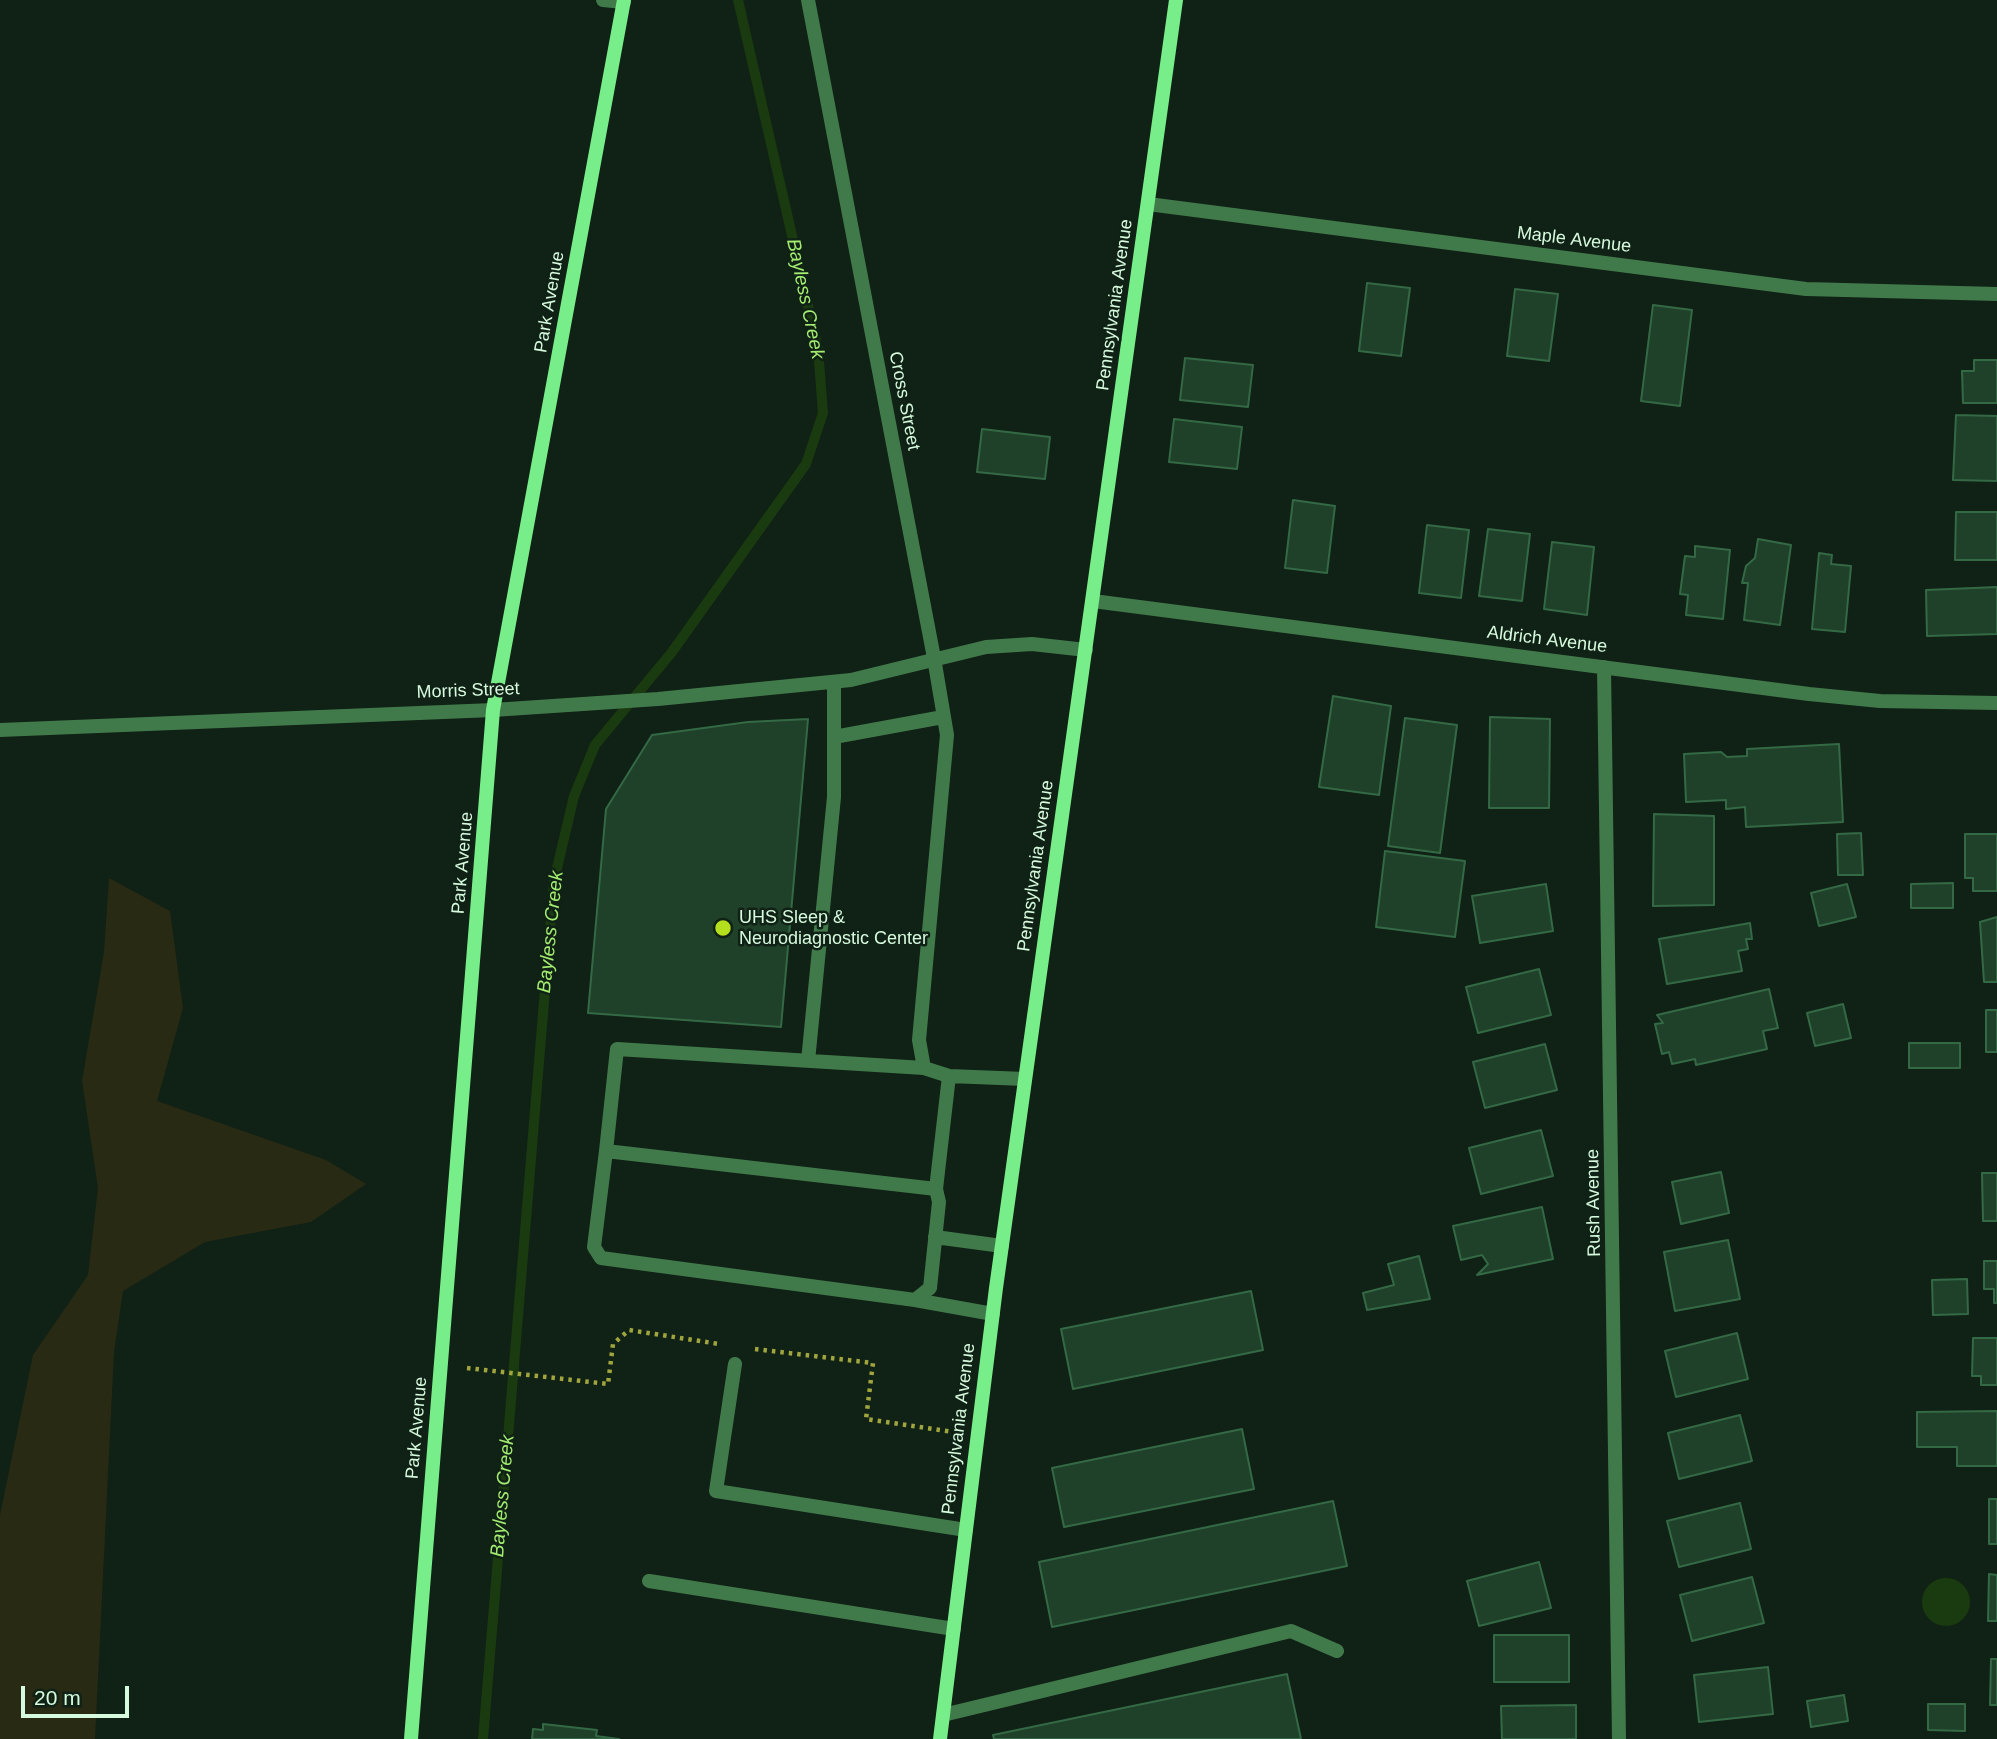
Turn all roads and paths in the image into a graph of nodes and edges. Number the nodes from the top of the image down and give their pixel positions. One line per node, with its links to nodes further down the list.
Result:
1 (603, 0): 4 (street)
2 (808, 0): 9 (street, Cross Street)
3 (1176, 0): 5 (street, Pennsylvania Avenue)
4 (624, 1): 13 (street, Park Avenue)
5 (1148, 204): 6 (street, Maple Avenue); 7 (street, Pennsylvania Avenue)
6 (1997, 294)
7 (1093, 601): 8 (street, Pennsylvania Avenue); 10 (street, Aldrich Avenue)
8 (1086, 650): 9 (street); 20 (street, Pennsylvania Avenue)
9 (934, 658): 11 (street, Morris Street); 14 (street, Cross Street)
10 (1604, 667): 12 (street, Aldrich Avenue); 39 (street, Rush Avenue)
11 (834, 682): 13 (street, Morris Street); 16 (street)
12 (1997, 703)
13 (493, 710): 15 (street, Morris Street); 37 (street, Park Avenue)
14 (943, 717): 16 (street); 18 (street, Cross Street)
15 (0, 730)
16 (834, 737): 17 (street)
17 (808, 1061): 18 (street); 21 (street)
18 (924, 1068): 19 (street)
19 (949, 1076): 20 (street); 22 (street)
20 (1025, 1079): 24 (street, Pennsylvania Avenue)
21 (606, 1152): 22 (street); 25 (street)
22 (936, 1189): 23 (street)
23 (935, 1237): 24 (street); 25 (street)
24 (1002, 1246): 26 (street, Pennsylvania Avenue)
25 (915, 1300): 26 (street)
26 (993, 1314): 31 (street, Pennsylvania Avenue)
27 (723, 1344): 30 (path)
28 (749, 1349): 31 (path)
29 (735, 1364): 32 (street)
30 (490, 1371)
31 (977, 1436): 32 (street, Pennsylvania Avenue)
32 (966, 1531): 34 (street, Pennsylvania Avenue)
33 (649, 1581): 34 (street)
34 (954, 1629): 36 (street, Pennsylvania Avenue)
35 (1337, 1651): 36 (street)
36 (943, 1715): 38 (street, Pennsylvania Avenue)
37 (411, 1739)
38 (940, 1739)
39 (1619, 1739)

